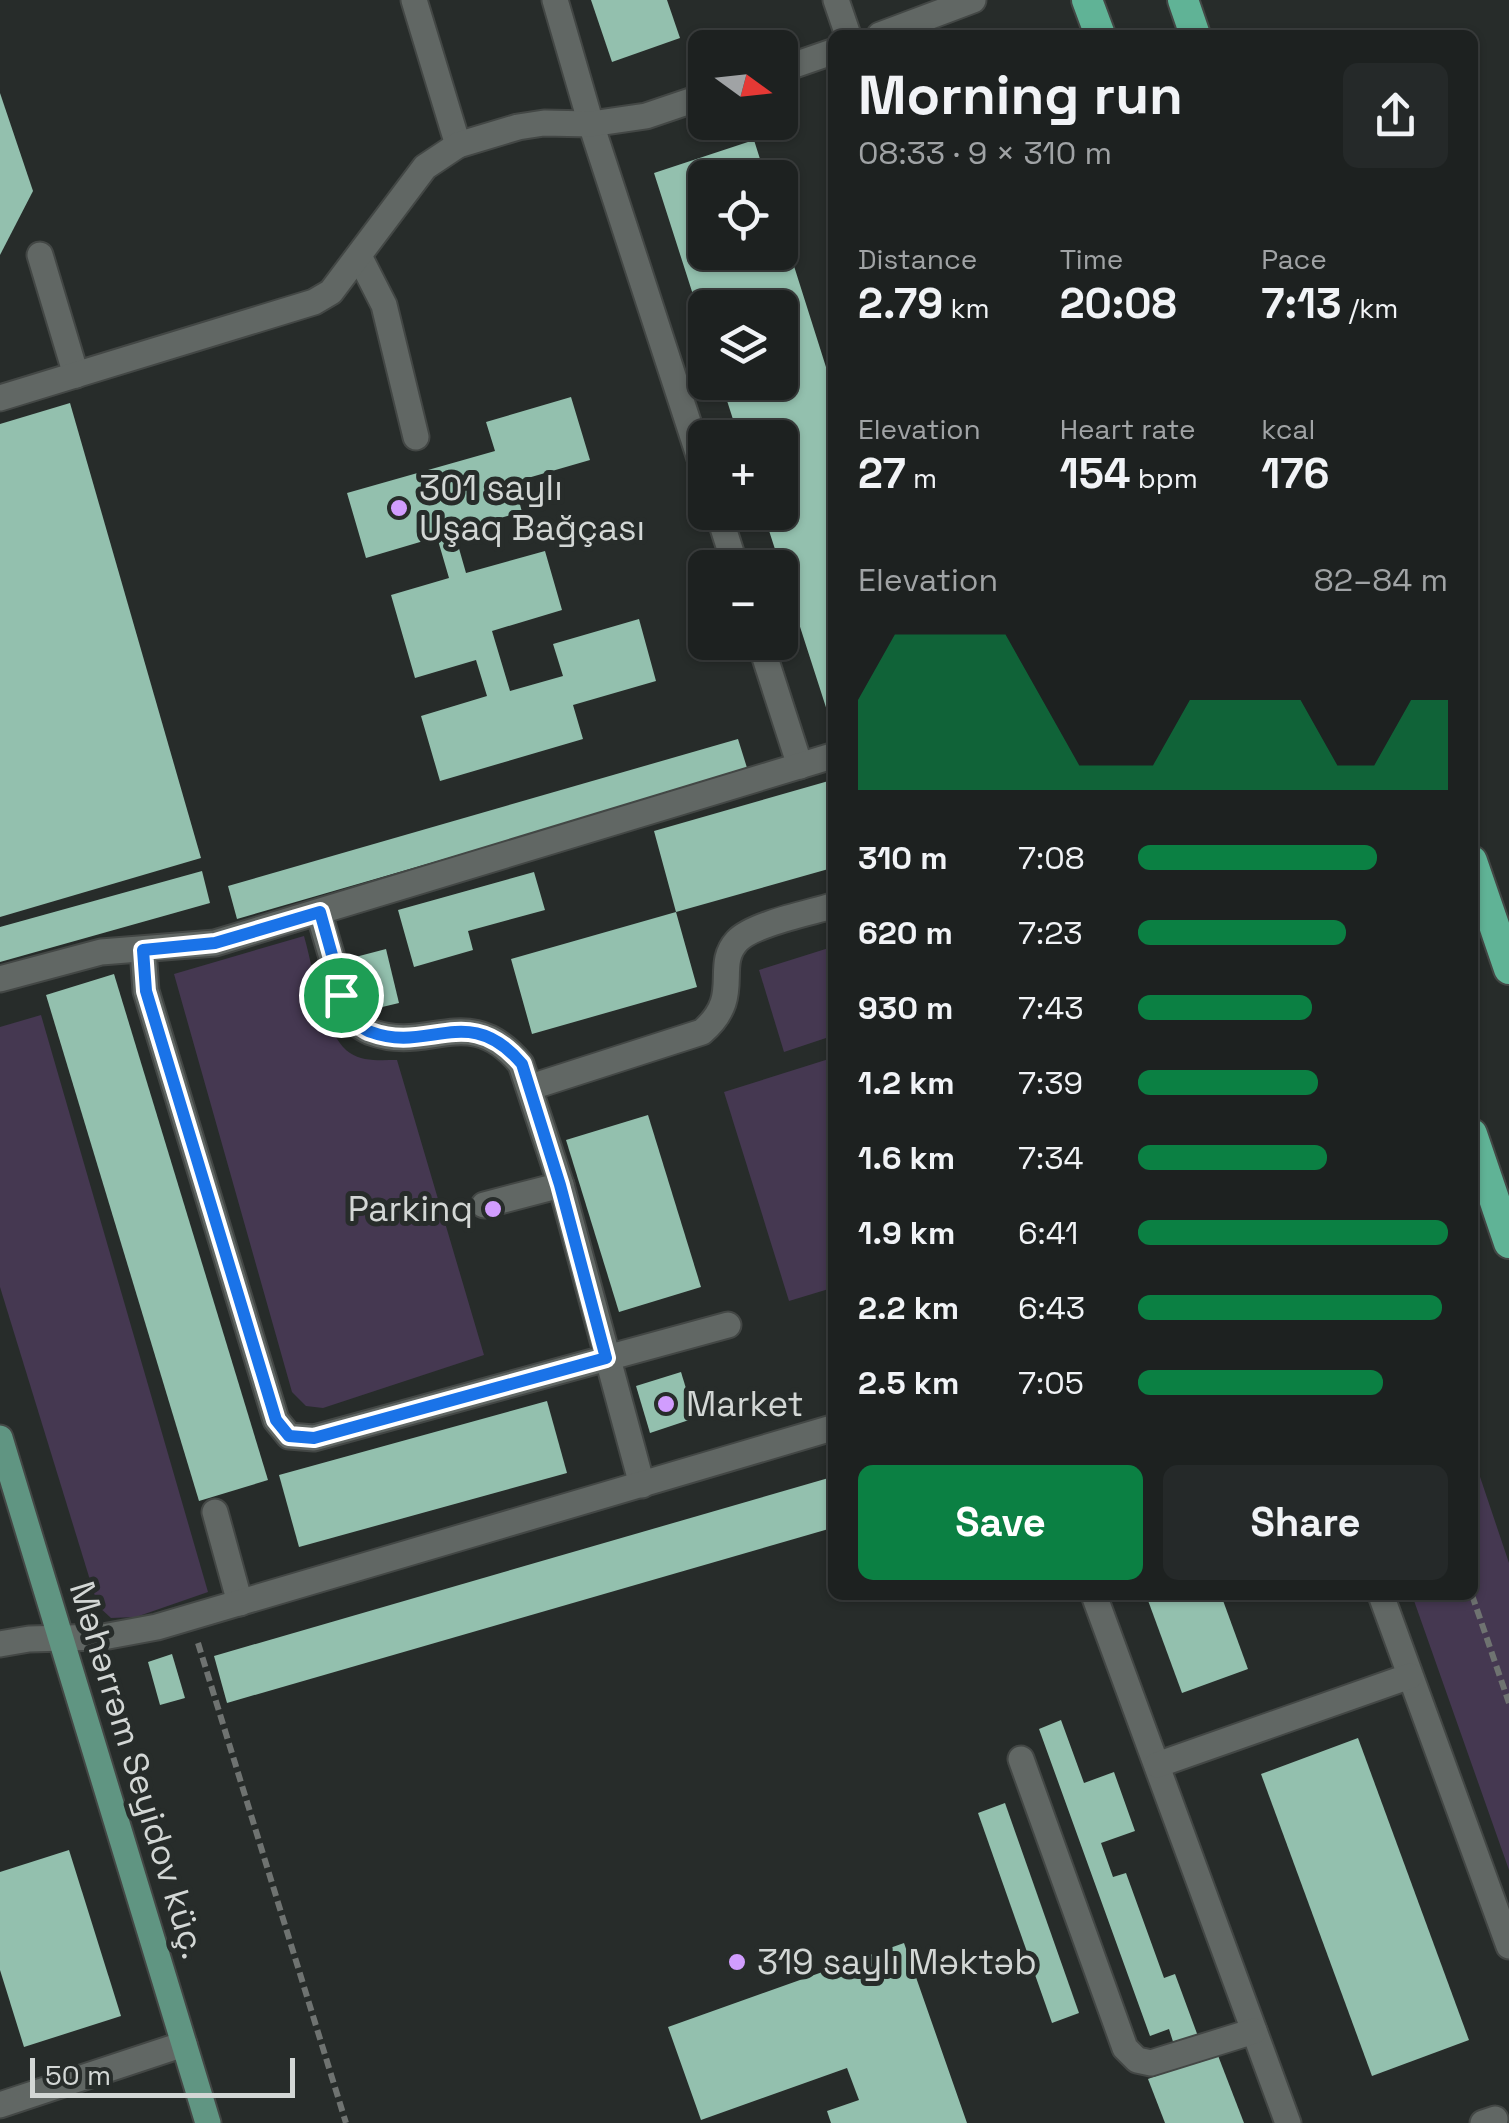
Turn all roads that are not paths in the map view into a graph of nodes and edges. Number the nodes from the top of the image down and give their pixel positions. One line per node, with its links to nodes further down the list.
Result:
1 (414, 0): 15 (street)
2 (555, 0): 14 (street)
3 (836, 0): 7 (street)
4 (973, 0): 8 (street)
5 (1088, 0): 9 (highway)
6 (1183, 0): 10 (highway)
7 (846, 30)
8 (893, 30)
9 (1098, 30)
10 (1193, 30)
11 (828, 53): 12 (street)
12 (798, 64)
13 (688, 102): 14 (street)
14 (591, 124): 15 (street); 20 (street)
15 (458, 145): 17 (street)
16 (40, 256): 18 (street)
17 (358, 256): 18 (street); 21 (street)
18 (76, 375): 19 (street)
19 (0, 398)
20 (688, 422)
21 (416, 437)
22 (766, 660): 24 (street)
23 (828, 757): 24 (street)
24 (800, 766): 27 (street)
25 (1478, 879): 29 (highway)
26 (828, 907): 31 (street)
27 (320, 912): 28 (street); 31 (street)
28 (143, 950): 30 (street); 37 (street)
29 (1509, 969)
30 (0, 979)
31 (531, 1087): 33 (street)
32 (1478, 1152): 35 (highway)
33 (560, 1185): 34 (street); 37 (street)
34 (484, 1205)
35 (1509, 1243)
36 (728, 1326): 37 (street)
37 (606, 1358): 40 (street)
38 (828, 1429): 40 (street)
39 (0, 1438): 45 (main road, Məhərrəm Seyidov küç.)
40 (642, 1485): 44 (street)
41 (214, 1512): 44 (street)
42 (1096, 1600): 49 (street)
43 (1383, 1600): 47 (street)
44 (240, 1603): 45 (street)
45 (61, 1638): 46 (street); 52 (main road, Məhərrəm Seyidov küç.)
46 (0, 1644)
47 (1410, 1676): 49 (street); 50 (street)
48 (1021, 1759): 51 (street)
49 (1157, 1765): 51 (street)
50 (1509, 1946)
51 (1254, 2031): 55 (street)
52 (184, 2044): 53 (street); 54 (main road, Məhərrəm Seyidov küç.)
53 (0, 2105)
54 (208, 2123)
55 (1288, 2123)

